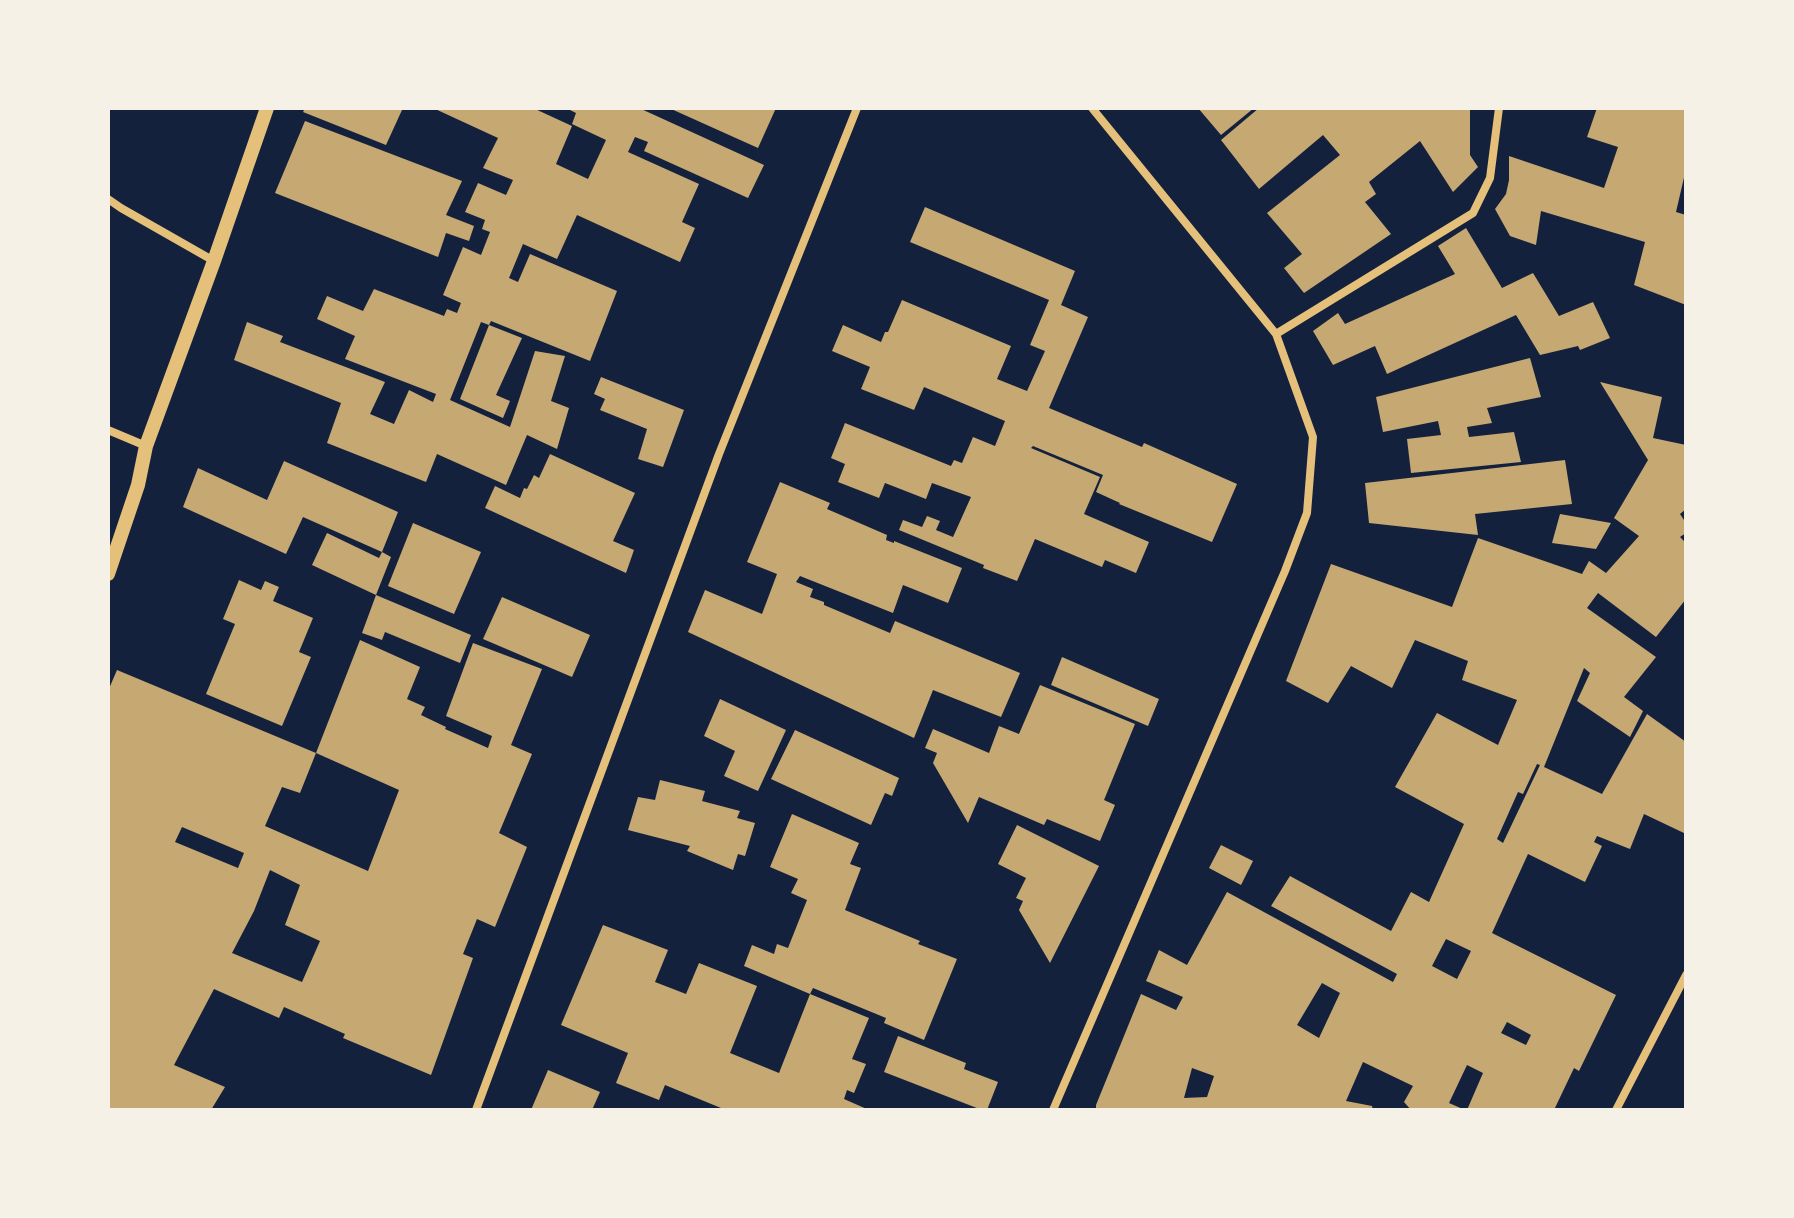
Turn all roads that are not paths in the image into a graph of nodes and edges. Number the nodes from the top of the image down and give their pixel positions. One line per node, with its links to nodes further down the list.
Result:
1 (267, 108): 6 (street)
2 (857, 108): 12 (street)
3 (1092, 108): 7 (street)
4 (1499, 108): 7 (street)
5 (108, 199): 6 (street)
6 (214, 261): 9 (street)
7 (1276, 334): 13 (street)
8 (108, 430): 9 (street)
9 (146, 446): 10 (street)
10 (108, 574)
11 (1686, 975): 14 (street)
12 (476, 1110)
13 (1053, 1110)
14 (1616, 1110)

